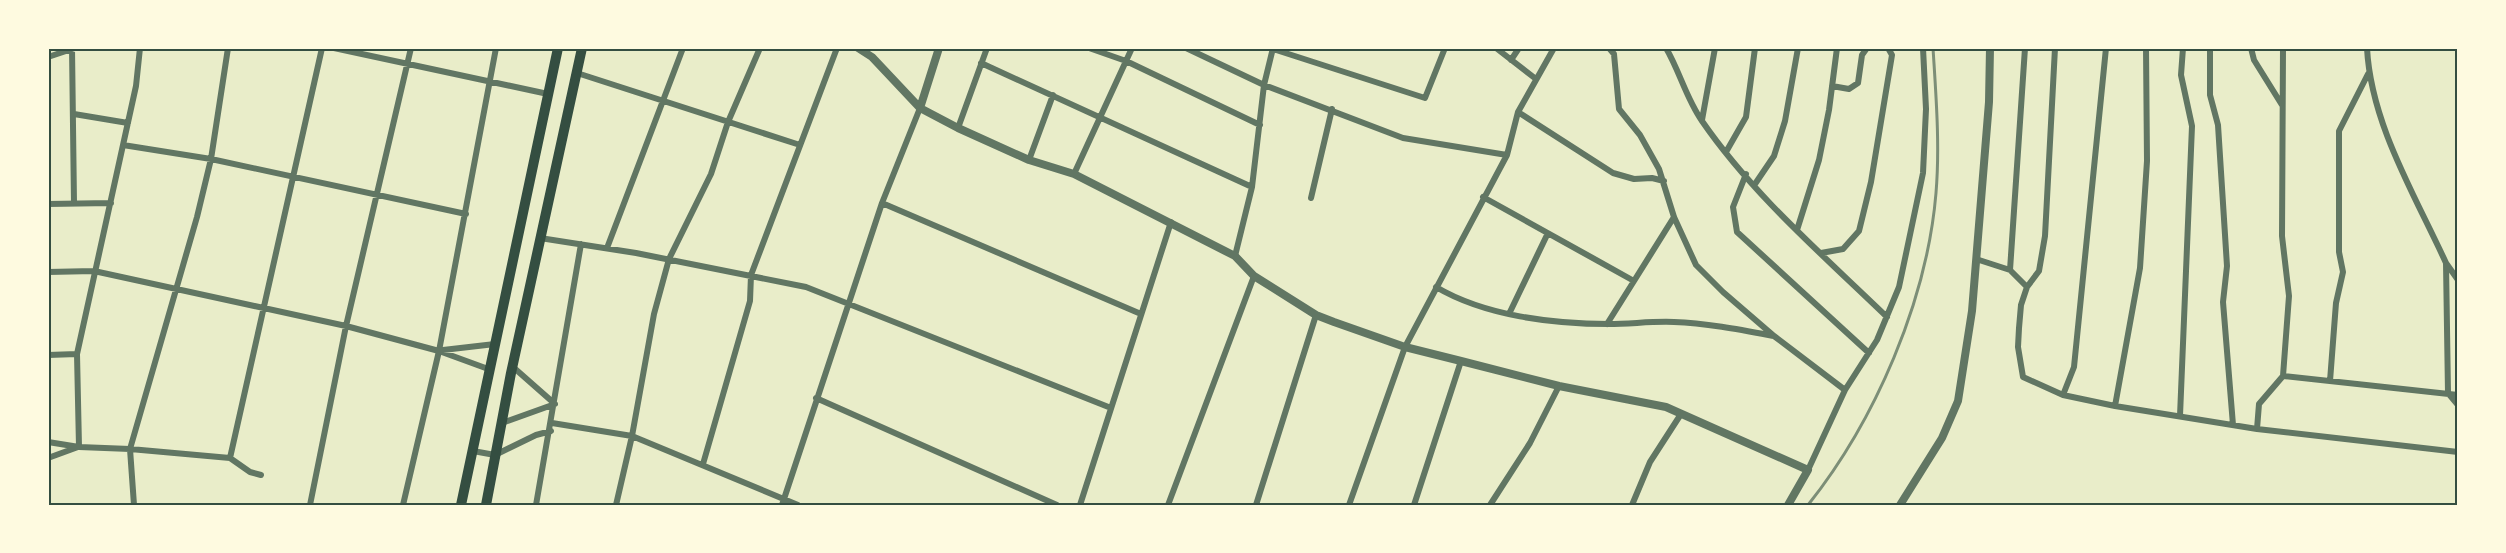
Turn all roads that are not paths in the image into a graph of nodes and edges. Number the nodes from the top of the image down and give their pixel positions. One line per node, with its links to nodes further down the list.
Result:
1 (74, 48): 44 (street); 62 (street)
2 (140, 48): 66 (street)
3 (228, 48): 73 (street)
4 (321, 48): 77 (street)
5 (334, 48): 48 (street)
6 (411, 48): 48 (street)
7 (496, 48): 52 (street)
8 (558, 48): 55 (highway)
9 (582, 48): 49 (highway)
10 (683, 48): 57 (street)
11 (760, 48): 65 (street)
12 (837, 48): 70 (street)
13 (858, 48): 43 (street)
14 (939, 48): 59 (street)
15 (987, 48): 47 (street)
16 (1089, 48): 46 (street)
17 (1132, 48): 46 (street)
18 (1188, 48): 53 (street)
19 (1444, 48): 42 (street)
20 (1496, 48): 45 (street)
21 (1519, 48): 45 (street)
22 (1554, 48): 51 (street)
23 (1609, 48): 78 (street)
24 (1666, 48): 64 (street)
25 (1715, 48): 64 (street)
26 (1755, 48): 71 (street)
27 (1798, 48): 79 (street)
28 (1837, 48): 54 (street)
29 (1867, 48): 54 (street)
30 (1888, 48): 96 (street)
31 (1923, 48): 116 (street)
32 (1990, 48): 99 (street)
33 (2025, 48): 101 (street)
34 (2055, 48): 109 (street)
35 (2106, 48): 134 (street)
36 (2146, 48): 139 (street)
37 (2183, 48): 142 (street)
38 (2210, 48): 144 (street)
39 (2251, 48): 58 (street)
40 (2283, 48): 58 (street)
41 (2367, 48): 50 (street)
42 (1273, 49): 53 (street)
43 (873, 53): 59 (street)
44 (48, 57)
45 (1511, 60): 51 (street)
46 (1126, 61): 63 (street); 67 (street)
47 (981, 63): 56 (street); 68 (street)
48 (408, 65): 52 (street); 81 (street)
49 (577, 74): 57 (street); 93 (highway)
50 (2368, 74): 100 (street); 130 (street)
51 (1536, 78): 61 (street)
52 (490, 82): 55 (street); 88 (street)
53 (1264, 85): 60 (street); 67 (street)
54 (1832, 86): 91 (street)
55 (548, 94): 120 (highway)
56 (1053, 95): 63 (street); 74 (street)
57 (663, 101): 65 (street); 95 (street)
58 (2283, 107): 129 (street)
59 (920, 108): 68 (street); 86 (street)
60 (1332, 109): 72 (street); 83 (street)
61 (1518, 112): 72 (street); 78 (street)
62 (74, 114): 66 (street); 84 (street)
63 (1099, 119): 75 (street); 80 (street)
64 (1702, 120): 71 (street)
65 (728, 122): 70 (street); 98 (street)
66 (128, 123): 69 (street)
67 (1260, 125): 80 (street)
68 (958, 128): 74 (street)
69 (123, 145): 73 (street); 85 (street)
70 (800, 145): 104 (street)
71 (1726, 152): 76 (street)
72 (1507, 155): 82 (street)
73 (211, 159): 77 (street); 110 (street)
74 (1029, 160): 75 (street)
75 (1074, 174): 90 (street)
76 (1746, 174): 79 (street); 123 (street)
77 (294, 177): 81 (street); 112 (street)
78 (1664, 181): 89 (street)
79 (1755, 184): 91 (street)
80 (1252, 187): 97 (street)
81 (378, 197): 88 (street); 118 (street)
82 (1483, 197): 92 (street); 108 (street)
83 (1311, 198)
84 (74, 203): 85 (street); 87 (street)
85 (111, 203): 102 (street)
86 (882, 203): 111 (street); 113 (street)
87 (48, 204)
88 (466, 214): 122 (street)
89 (1674, 217): 107 (street); 119 (street)
90 (1171, 222): 97 (street); 113 (street)
91 (1797, 230): 96 (street)
92 (1547, 235): 107 (street); 114 (street)
93 (540, 238): 94 (street); 127 (highway)
94 (581, 244): 95 (street); 137 (street)
95 (606, 248): 98 (street)
96 (1821, 253): 116 (street)
97 (1235, 256): 105 (street)
98 (669, 259): 104 (street); 147 (street)
99 (1976, 259): 101 (street); 177 (street)
100 (2446, 263): 106 (street); 133 (street)
101 (2010, 270): 109 (street)
102 (94, 271): 103 (street); 110 (street); 125 (street)
103 (48, 272)
104 (751, 275): 111 (street); 156 (street)
105 (1254, 276): 115 (street); 170 (street)
106 (2458, 280)
107 (1634, 281): 117 (street)
108 (1436, 287): 114 (street); 121 (street)
109 (2026, 287): 134 (street)
110 (178, 290): 112 (street); 150 (street)
111 (849, 302): 136 (street); 140 (street)
112 (263, 308): 118 (street); 155 (street)
113 (1141, 314): 140 (street)
114 (1509, 314): 117 (street)
115 (1316, 315): 121 (street); 171 (street)
116 (1887, 317): 123 (street)
117 (1607, 324): 119 (street)
118 (346, 326): 122 (street); 161 (street)
119 (1774, 336): 132 (street)
120 (497, 344): 122 (street); 128 (highway)
121 (1405, 347): 126 (street); 172 (street)
122 (440, 351): 128 (street); 162 (street)
123 (1869, 353): 132 (street)
124 (48, 354): 125 (street)
125 (78, 354): 149 (street)
126 (1461, 361): 131 (street); 173 (street)
127 (513, 367): 137 (street); 143 (highway)
128 (491, 370): 151 (highway)
129 (2283, 376): 130 (street); 146 (street)
130 (2330, 381): 133 (street)
131 (1559, 386): 141 (street); 174 (street)
132 (1845, 390): 157 (street)
133 (2448, 393): 135 (street); 138 (street)
134 (2063, 395): 139 (street)
135 (2458, 395)
136 (816, 399): 159 (street); 168 (street)
137 (555, 404): 143 (street); 145 (street)
138 (2458, 405)
139 (2115, 406): 142 (street)
140 (1111, 408): 169 (street)
141 (1681, 414): 157 (street); 175 (street)
142 (2180, 416): 144 (street)
143 (501, 423): 153 (highway)
144 (2233, 425): 146 (street)
145 (551, 427): 147 (street); 153 (street); 165 (street)
146 (2257, 429): 152 (street)
147 (632, 436): 156 (street); 166 (street)
148 (48, 442): 149 (street)
149 (79, 447): 150 (street); 154 (street)
150 (130, 448): 155 (street); 160 (street)
151 (473, 451): 153 (street); 163 (highway)
152 (2458, 452)
153 (495, 455): 164 (highway)
154 (48, 458)
155 (230, 458): 158 (street)
156 (703, 464): 159 (street)
157 (1808, 470): 176 (street)
158 (261, 475)
159 (783, 502): 167 (street)
160 (134, 505)
161 (310, 505)
162 (403, 505)
163 (461, 505)
164 (486, 505)
165 (536, 505)
166 (616, 505)
167 (798, 505)
168 (1057, 505)
169 (1080, 505)
170 (1168, 505)
171 (1256, 505)
172 (1349, 505)
173 (1414, 505)
174 (1490, 505)
175 (1632, 505)
176 (1788, 505)
177 (1900, 505)

